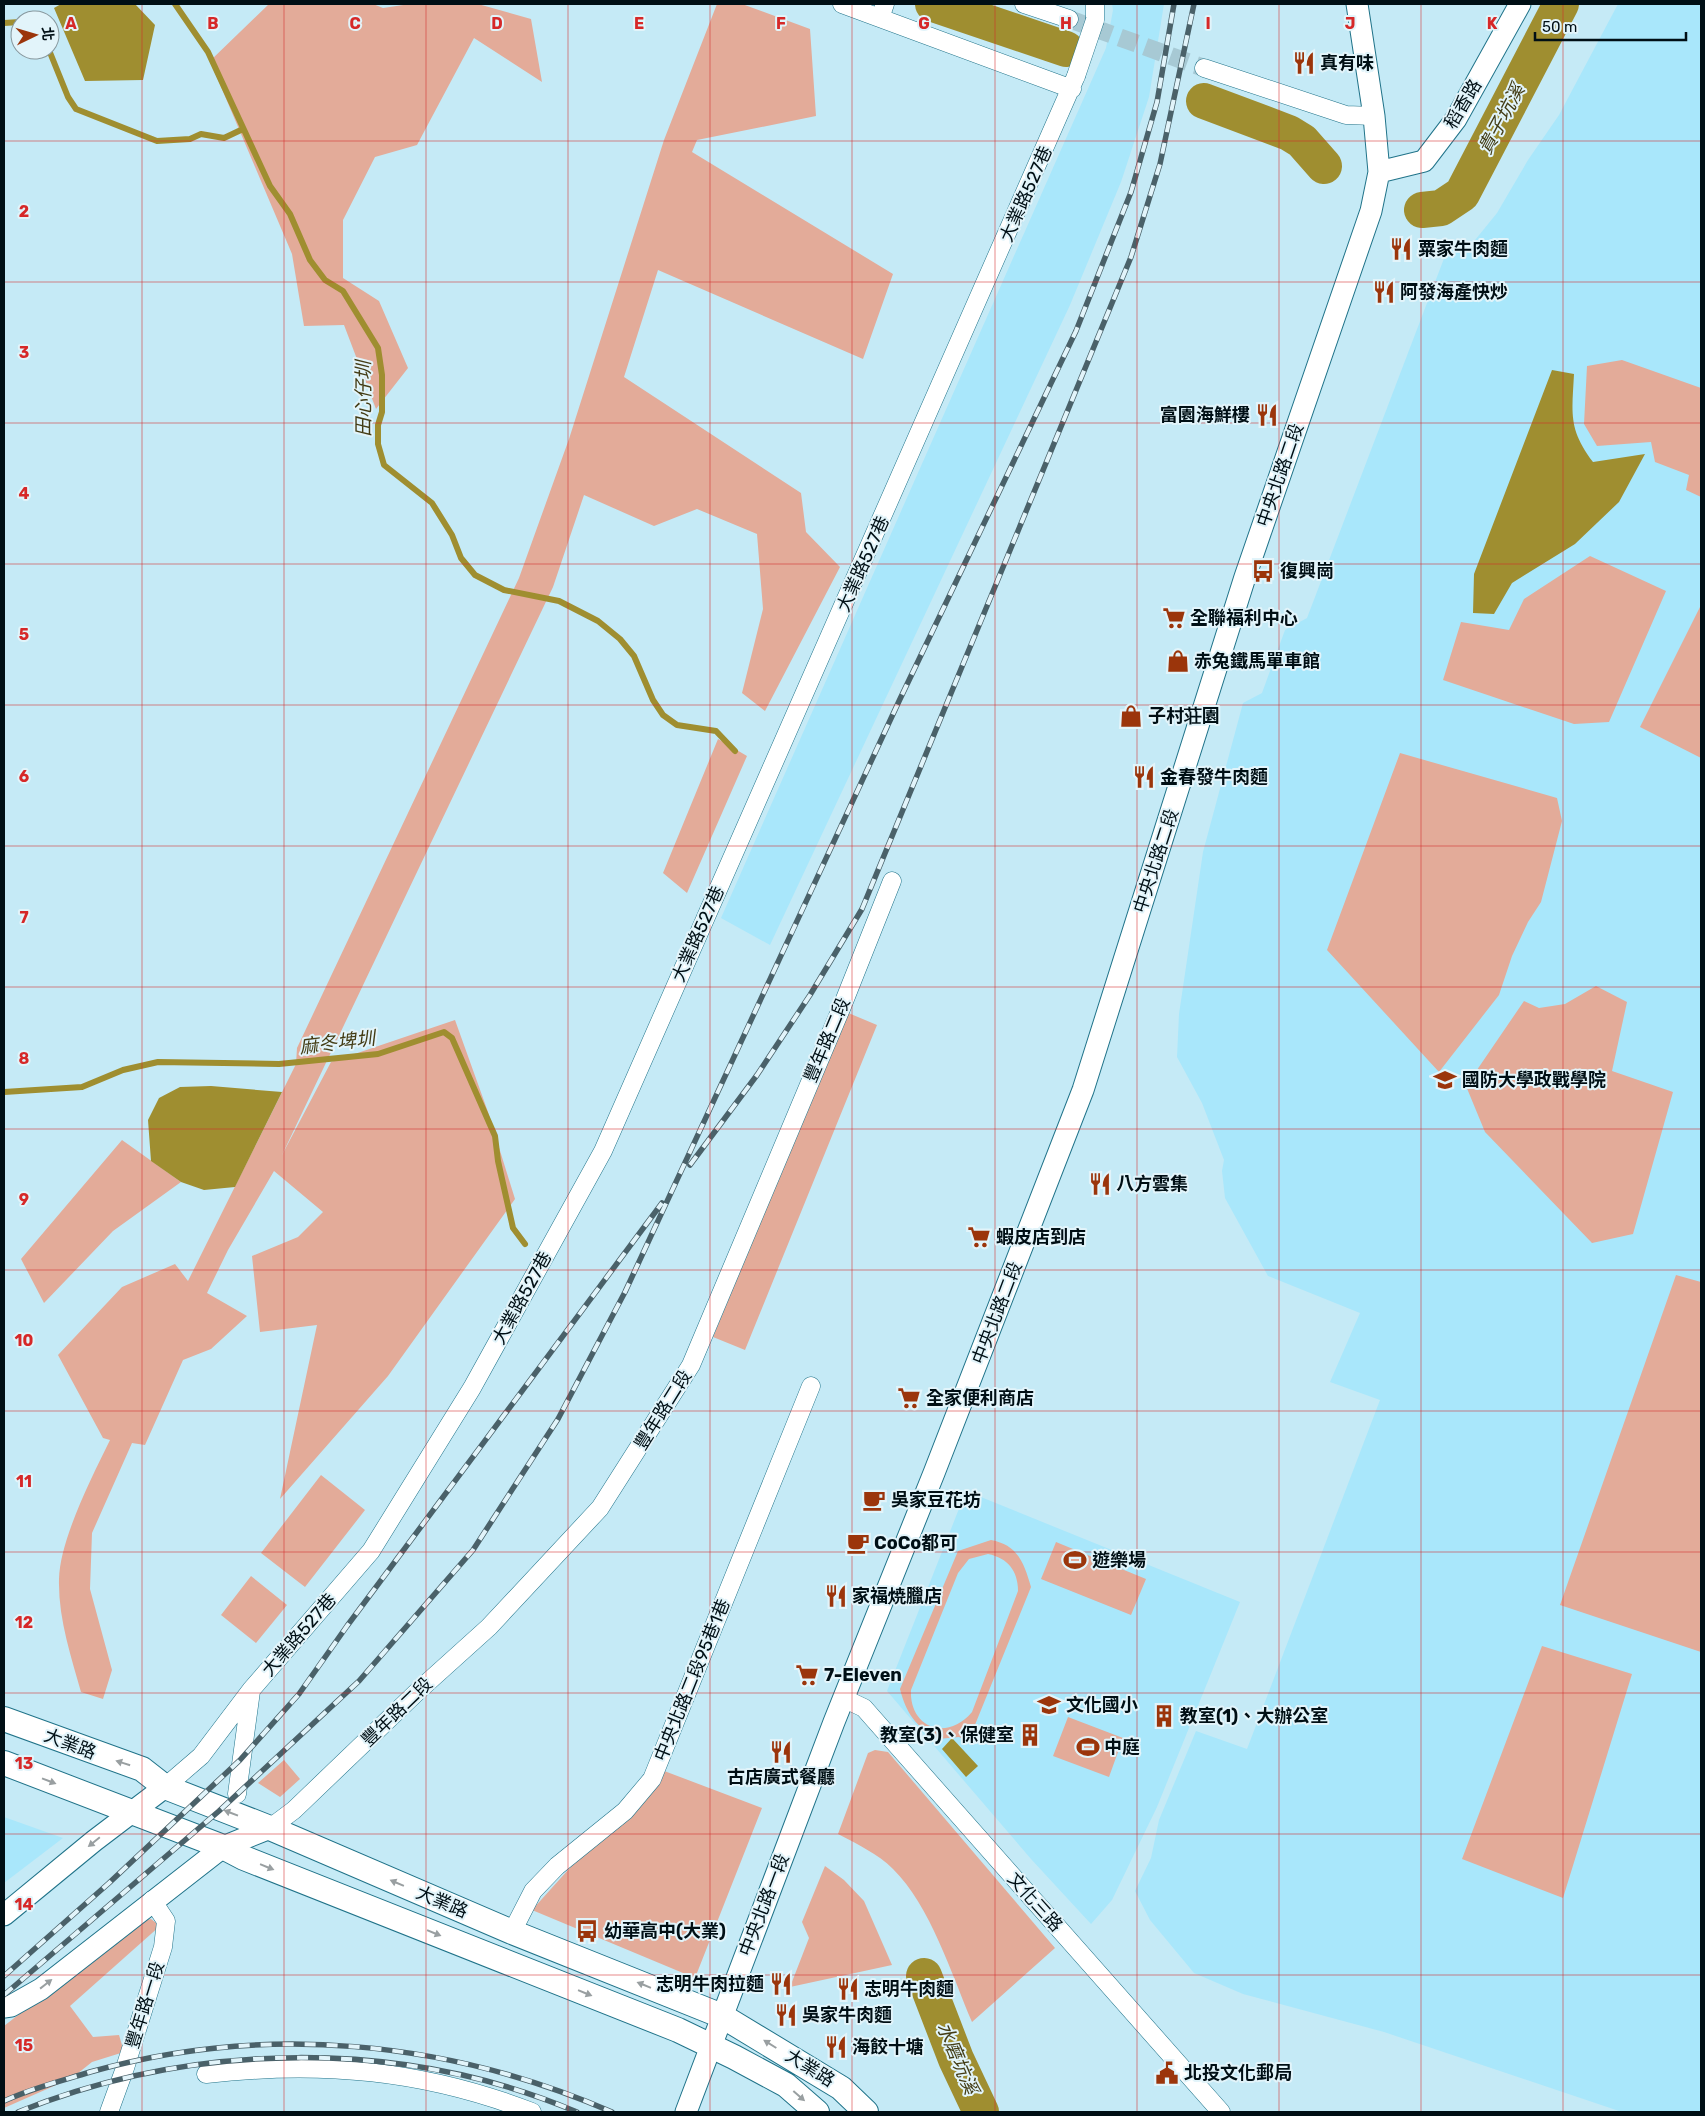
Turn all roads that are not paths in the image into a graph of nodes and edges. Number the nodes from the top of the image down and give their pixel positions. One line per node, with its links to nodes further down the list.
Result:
1 (842, 4): 5 (street)
2 (1024, 4): 7 (street)
3 (1357, 4): 10 (street, 中央北路二段)
4 (1520, 4): 11 (street, 稻香路)
5 (882, 11): 9 (street)
6 (1095, 12): 9 (street, 大業路527巷, bridge)
7 (1068, 19)
8 (1204, 68): 10 (street)
9 (1074, 83): 14 (street, 大業路527巷)
10 (1374, 116): 11 (street, 中央北路二段)
11 (1379, 172): 15 (street, 中央北路二段)
12 (892, 881): 21 (street, 豐年路二段)
13 (811, 1386): 25 (street, 中央北路二段95巷1巷)
14 (251, 1690): 18 (street, 大業路527巷); 19 (street)
15 (843, 1698): 27 (street, 中央北路一段); 35 (street, 文化三路)
16 (4, 1719): 18 (main road, 大業路, one-way to 16)
17 (4, 1763): 20 (main road, 大業路, one-way to 20)
18 (165, 1787): 20 (street); 21 (main road, 大業路, one-way to 18)
19 (237, 1794)
20 (132, 1812): 22 (main road, 大業路); 24 (street, one-way to 24)
21 (270, 1828): 22 (street); 25 (main road, 大業路, one-way to 21)
22 (223, 1847): 23 (street); 28 (main road, 大業路, one-way to 28)
23 (152, 1900): 26 (street, one-way to 23); 30 (street, 豐年路一段)
24 (4, 1915)
25 (512, 1932): 27 (main road, 大業路, one-way to 25)
26 (4, 2007)
27 (722, 2016): 28 (street, 中央北路一段); 34 (main road, 大業路, one-way to 27)
28 (712, 2046): 32 (street, 中央北路一段); 33 (main road, 大業路, one-way to 33)
29 (206, 2074): 31 (street)
30 (109, 2112)
31 (532, 2112)
32 (686, 2112)
33 (817, 2112)
34 (866, 2112)
35 (1221, 2112)

